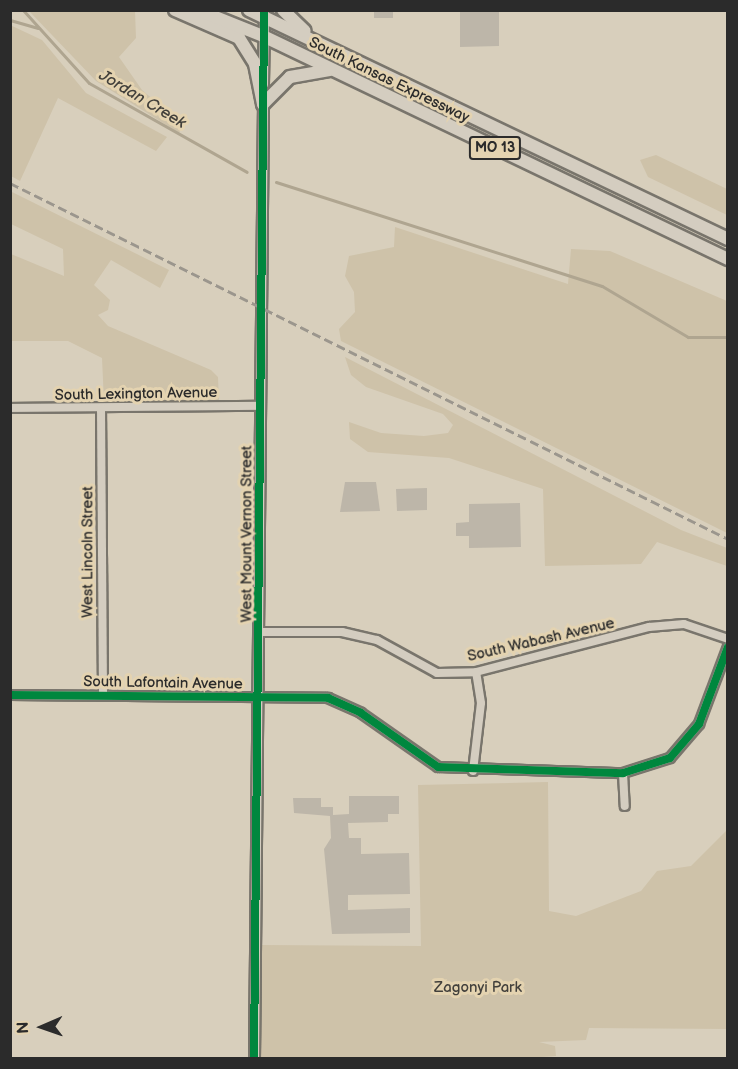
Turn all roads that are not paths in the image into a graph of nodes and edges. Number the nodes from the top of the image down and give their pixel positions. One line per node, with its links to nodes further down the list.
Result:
1 (175, 10): 9 (main road)
2 (198, 10): 6 (main road, South Kansas Expressway / MO 13)
3 (249, 10): 5 (main road, South Kansas Expressway / MO 13)
4 (283, 10): 7 (main road)
5 (264, 14): 6 (street, West Mount Vernon Street); 7 (main road, South Kansas Expressway / MO 13)
6 (264, 36): 8 (main road, South Kansas Expressway / MO 13); 9 (street, West Mount Vernon Street)
7 (328, 48): 10 (main road, South Kansas Expressway / MO 13)
8 (334, 70): 9 (main road); 11 (main road, South Kansas Expressway / MO 13)
9 (263, 104): 12 (street, West Mount Vernon Street)
10 (728, 239)
11 (728, 259)
12 (261, 406): 14 (street, South Lexington Avenue); 15 (street, West Mount Vernon Street)
13 (10, 408): 14 (street, South Lexington Avenue)
14 (101, 408): 20 (street, West Lincoln Street)
15 (260, 632): 18 (street, South Wabash Avenue); 21 (street, West Mount Vernon Street)
16 (728, 639): 18 (street, South Wabash Avenue)
17 (728, 647): 23 (street, South Lafontain Avenue)
18 (476, 672): 22 (street)
19 (10, 695): 20 (street, South Lafontain Avenue)
20 (103, 695): 21 (street, South Lafontain Avenue)
21 (259, 698): 22 (street, South Lafontain Avenue); 25 (street, West Mount Vernon Street)
22 (473, 771): 23 (street, South Lafontain Avenue)
23 (623, 772): 24 (street)
24 (626, 806)
25 (254, 1059)

